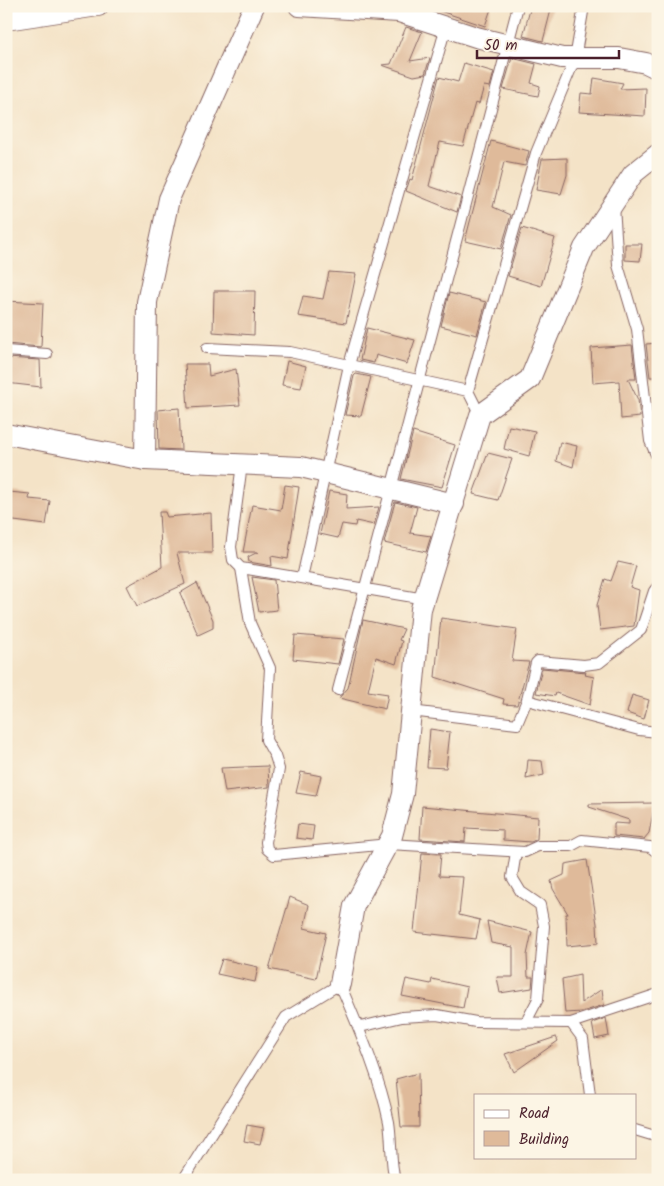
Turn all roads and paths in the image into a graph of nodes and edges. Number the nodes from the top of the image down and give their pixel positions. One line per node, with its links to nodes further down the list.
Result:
1 (98, 6): 7 (street)
2 (254, 6): 23 (street)
3 (299, 6): 6 (street)
4 (518, 6): 9 (lane)
5 (584, 6): 10 (lane)
6 (393, 9): 8 (street)
7 (6, 20)
8 (446, 27): 9 (street); 17 (lane)
9 (508, 45): 10 (street); 18 (lane)
10 (575, 59): 11 (street); 19 (lane)
11 (658, 69)
12 (658, 154): 13 (street)
13 (613, 203): 20 (street); 22 (lane)
14 (207, 348): 17 (lane)
15 (6, 351): 16 (lane)
16 (47, 354)
17 (349, 365): 18 (lane); 25 (lane)
18 (420, 380): 19 (lane); 26 (lane)
19 (468, 391): 20 (lane)
20 (480, 415): 27 (street)
21 (6, 434): 23 (street)
22 (658, 459)
23 (145, 460): 24 (street)
24 (242, 464): 25 (street); 28 (lane)
25 (324, 472): 26 (street); 29 (lane)
26 (391, 489): 27 (street); 31 (lane)
27 (454, 504): 32 (street)
28 (241, 568): 29 (lane); 37 (lane)
29 (302, 578): 31 (lane)
30 (658, 586): 34 (lane)
31 (365, 589): 32 (lane); 33 (lane)
32 (424, 599): 35 (street)
33 (338, 690)
34 (527, 700): 35 (lane); 36 (lane)
35 (411, 711): 37 (street)
36 (658, 732)
37 (389, 844): 38 (lane); 40 (street)
38 (516, 852): 39 (lane); 42 (lane)
39 (658, 853)
40 (340, 984): 44 (lane); 48 (lane)
41 (658, 994): 43 (lane)
42 (526, 1022): 43 (lane); 44 (lane)
43 (571, 1023): 45 (lane)
44 (360, 1027): 49 (lane)
45 (590, 1094)
46 (636, 1130): 47 (lane)
47 (658, 1138)
48 (183, 1180)
49 (394, 1180)

